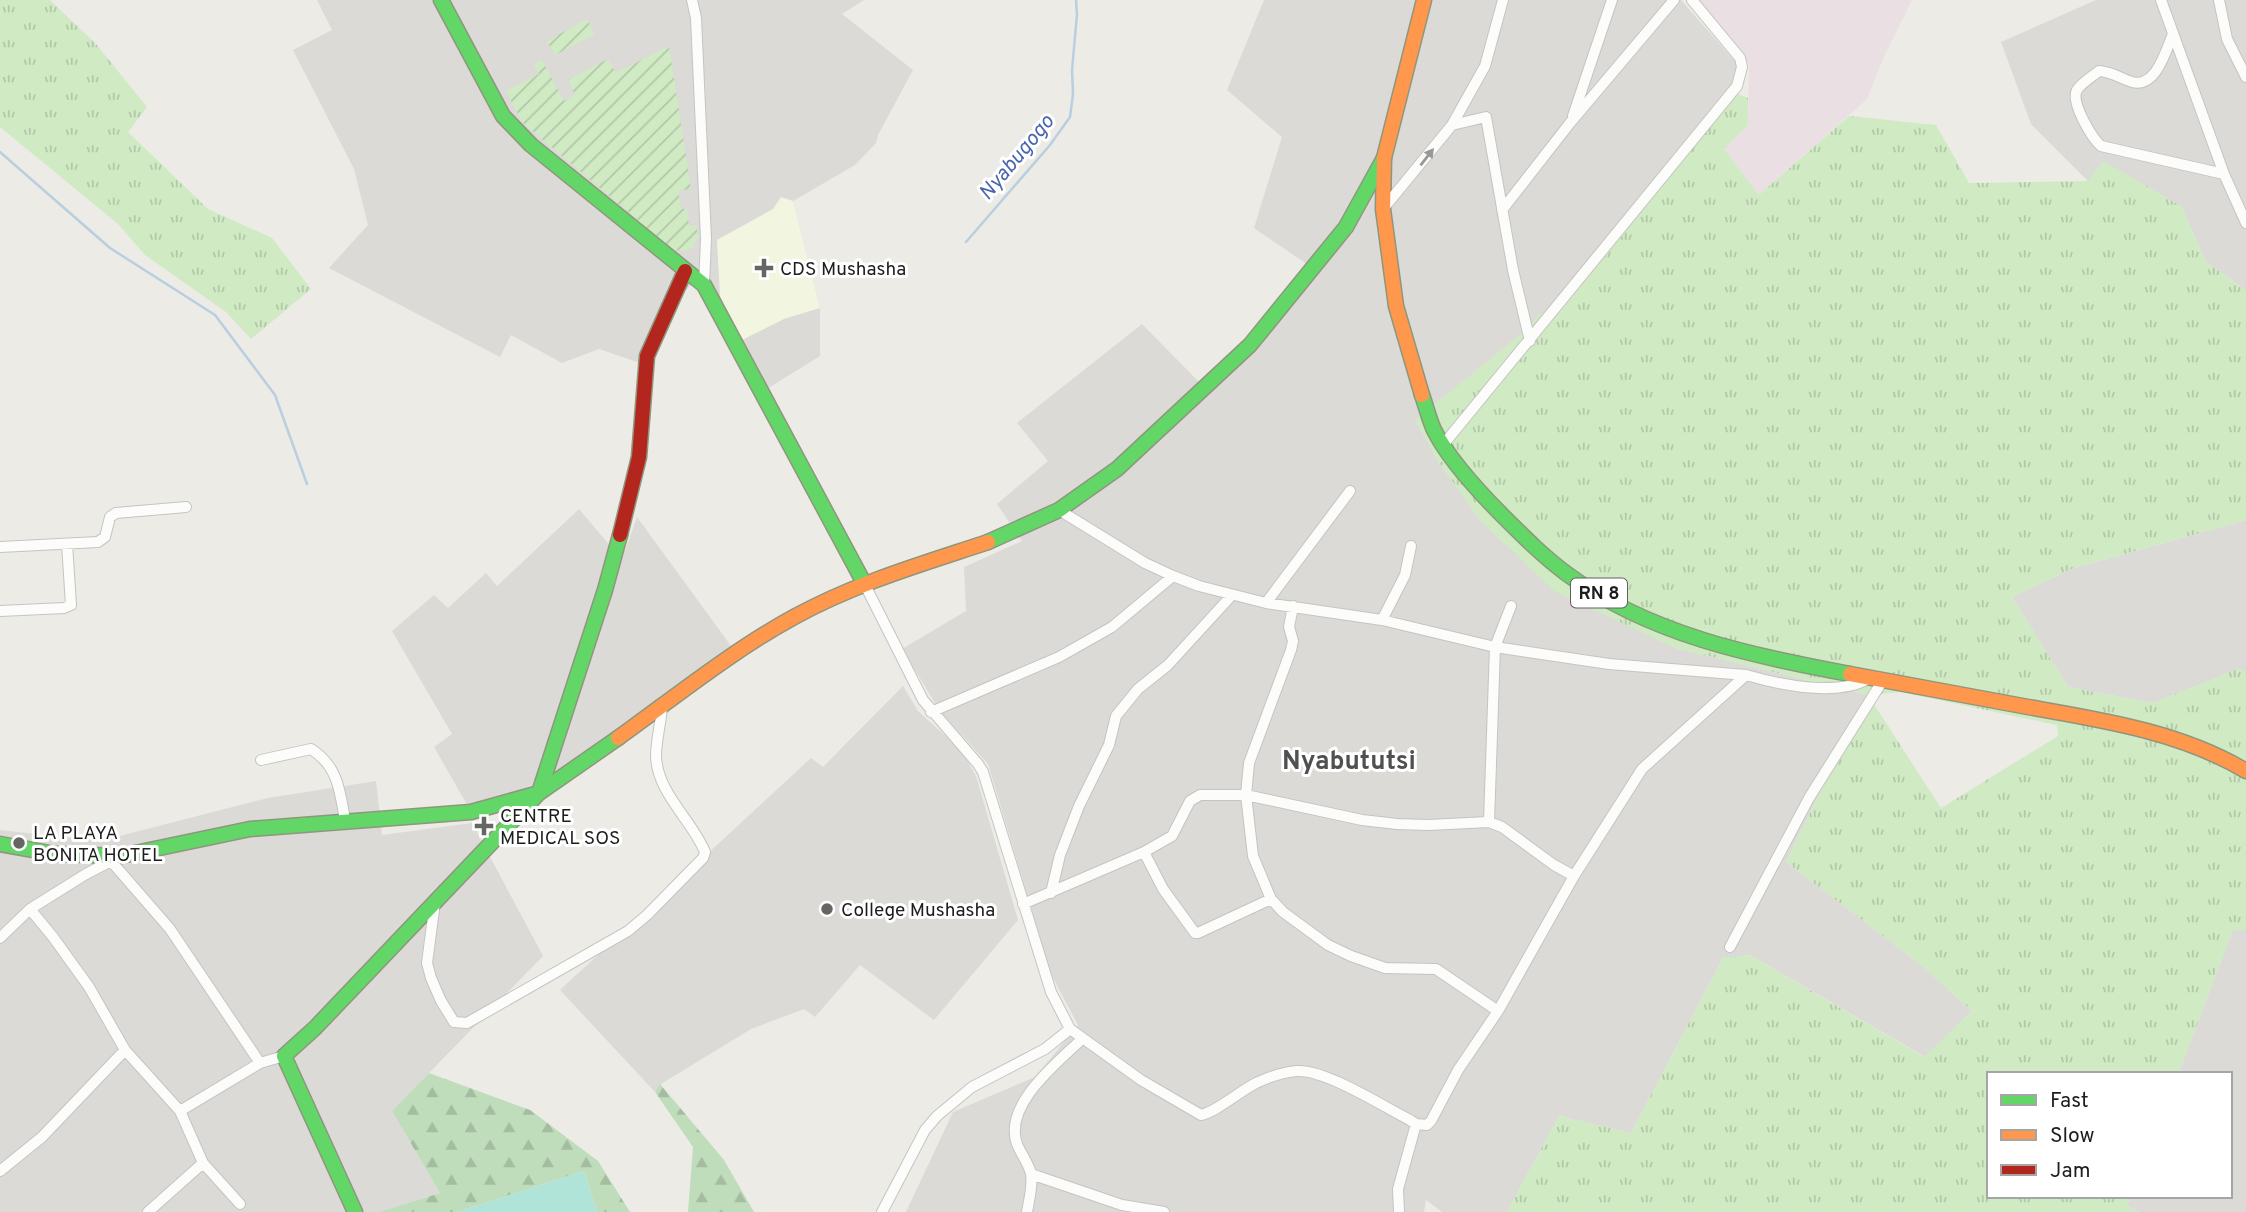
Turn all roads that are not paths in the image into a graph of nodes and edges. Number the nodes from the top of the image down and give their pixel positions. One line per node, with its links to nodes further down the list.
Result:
1 (441, 0): 19 (street)
2 (692, 0): 20 (street)
3 (1424, 0): 14 (street, RN 8)
4 (1503, 0): 13 (street)
5 (1612, 0): 12 (street)
6 (1674, 0): 12 (street)
7 (1692, 0): 21 (street)
8 (2161, 0): 10 (street)
9 (2219, 0): 11 (street)
10 (2173, 34): 15 (street); 15 (street)
11 (2246, 77)
12 (1570, 123): 17 (street)
13 (1452, 125): 16 (street, one-way to 13); 17 (street)
14 (1384, 158): 16 (street, RN 8); 25 (street)
15 (2224, 174): 18 (street)
16 (1383, 209): 22 (street, RN 8)
17 (1502, 210): 21 (street)
18 (2246, 223)
19 (685, 271): 20 (street); 44 (street)
20 (704, 285): 30 (street)
21 (1530, 341): 22 (street)
22 (1443, 445): 39 (street, RN 8)
23 (1350, 491): 32 (street)
24 (186, 507): 26 (street)
25 (1059, 510): 29 (street); 30 (street)
26 (67, 544): 28 (street); 35 (street)
27 (1411, 546): 36 (street)
28 (0, 547)
29 (1173, 576): 31 (street); 41 (street)
30 (864, 583): 40 (street); 41 (street)
31 (1232, 595): 32 (street); 52 (street)
32 (1266, 603): 33 (street)
33 (1293, 606): 36 (street); 45 (street)
34 (1511, 606): 37 (street)
35 (0, 611)
36 (1382, 620): 37 (street)
37 (1495, 647): 38 (street); 47 (street)
38 (1746, 675): 39 (street); 51 (street)
39 (1877, 678): 43 (street, RN 8); 58 (street)
40 (662, 707): 44 (street); 54 (street)
41 (931, 712): 55 (street)
42 (261, 760): 46 (street)
43 (2246, 771)
44 (539, 793): 46 (street); 54 (street)
45 (1246, 794): 47 (street); 49 (street); 53 (street)
46 (345, 820): 50 (street)
47 (1489, 822): 51 (street)
48 (0, 844): 50 (street)
49 (1144, 852): 52 (street); 53 (street)
50 (116, 858): 56 (street); 64 (street)
51 (1574, 876): 59 (street)
52 (1051, 893): 55 (street)
53 (1271, 899): 59 (street)
54 (436, 901): 63 (street)
55 (1023, 904): 60 (street)
56 (30, 909): 57 (street); 62 (street)
57 (0, 938)
58 (1730, 947)
59 (1498, 1011): 66 (street)
60 (1070, 1029): 61 (street); 73 (street)
61 (1082, 1039): 66 (street); 69 (street)
62 (125, 1050): 65 (street); 68 (street)
63 (285, 1056): 64 (street); 72 (street)
64 (260, 1063): 65 (street)
65 (180, 1111): 67 (street)
66 (1416, 1124): 76 (street)
67 (203, 1163): 70 (street); 71 (street)
68 (0, 1171)
69 (1031, 1174): 74 (street); 75 (street)
70 (240, 1204)
71 (148, 1212)
72 (355, 1212)
73 (882, 1212)
74 (1027, 1212)
75 (1164, 1212)
76 (1399, 1212)

